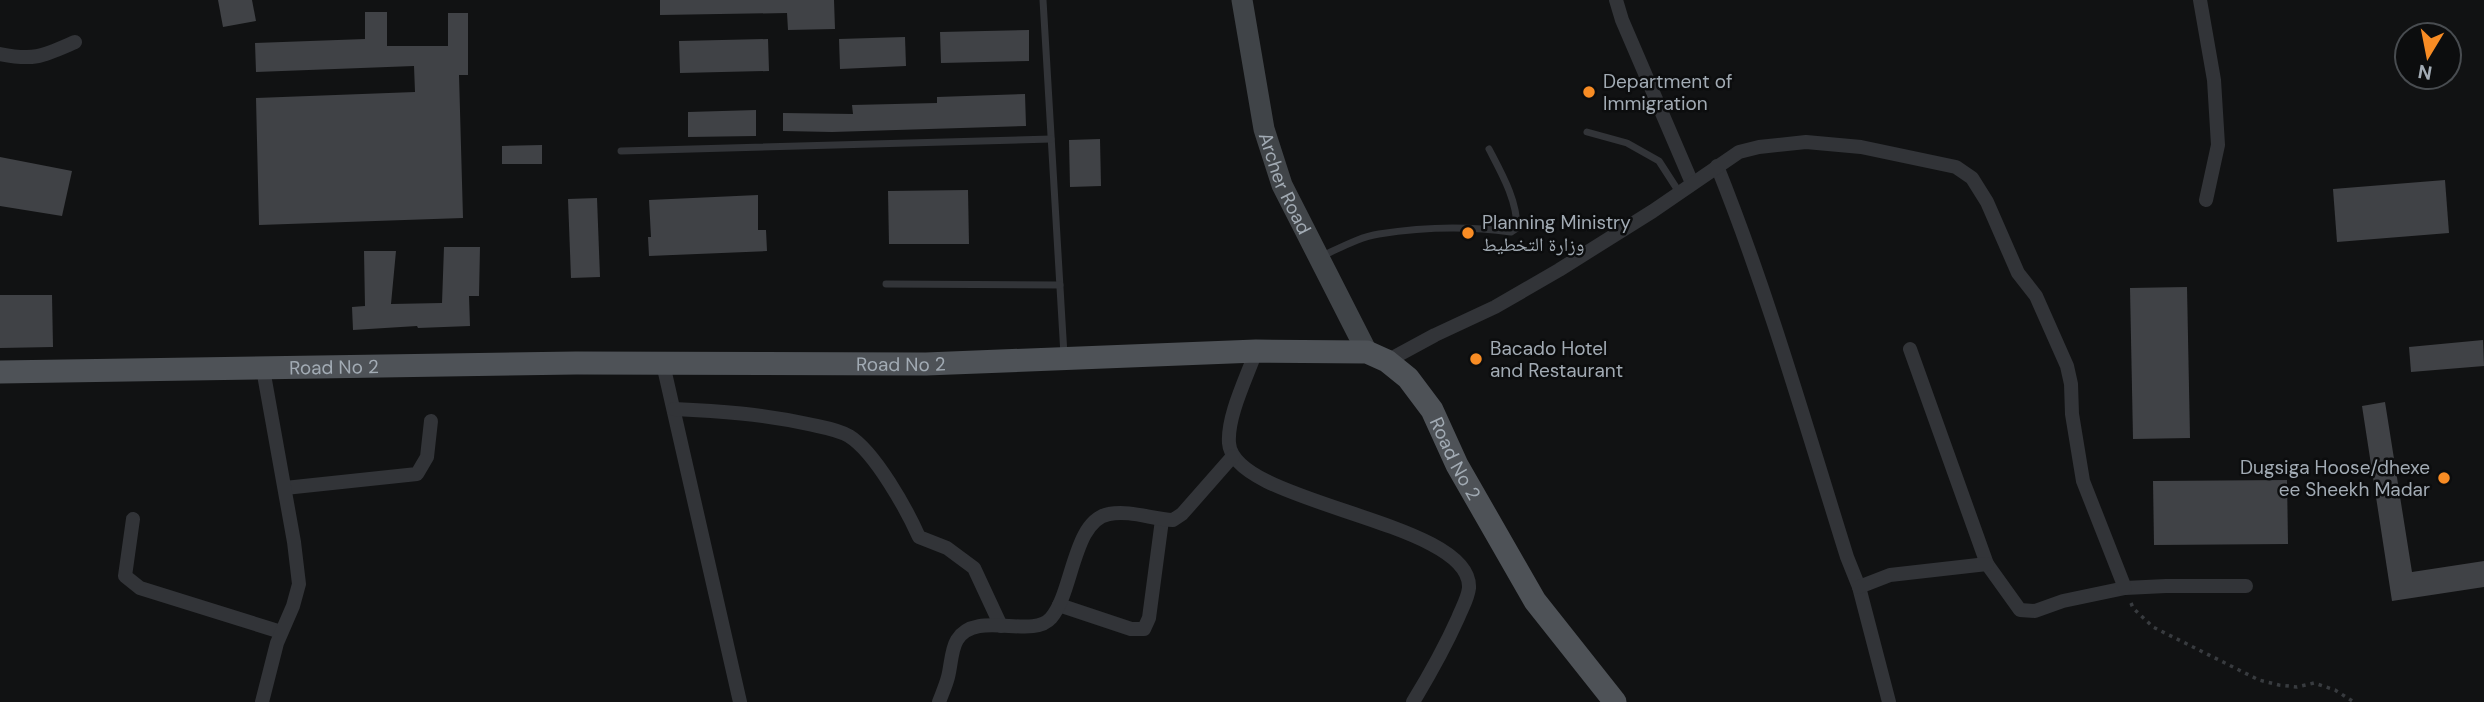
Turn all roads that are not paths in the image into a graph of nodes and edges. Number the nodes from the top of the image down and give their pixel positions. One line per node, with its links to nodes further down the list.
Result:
1 (1043, 0): 8 (lane)
2 (1242, 0): 15 (main road, Archer Road)
3 (1616, 0): 12 (street)
4 (2200, 0): 14 (street)
5 (75, 42): 6 (street)
6 (0, 54)
7 (1587, 132): 13 (lane)
8 (1051, 139): 10 (lane); 17 (lane)
9 (1489, 149): 15 (lane)
10 (621, 150)
11 (1717, 166): 12 (street); 33 (street); 34 (street)
12 (1692, 183): 13 (street)
13 (1679, 192): 20 (street)
14 (2206, 200)
15 (1318, 258): 20 (main road, Archer Road)
16 (886, 284): 17 (lane)
17 (1060, 285): 21 (lane)
18 (1910, 349): 31 (street)
19 (1256, 351): 20 (main road, Road No 2); 21 (main road, Road No 2); 27 (street)
20 (1377, 357): 42 (main road, Road No 2)
21 (1064, 359): 22 (main road, Road No 2)
22 (663, 364): 23 (main road, Road No 2); 25 (street)
23 (264, 369): 24 (main road, Road No 2); 28 (street)
24 (0, 372)
25 (674, 409): 36 (street); 39 (street)
26 (431, 421): 28 (street)
27 (1233, 456): 30 (street); 41 (street)
28 (285, 488): 37 (street)
29 (133, 519): 37 (street)
30 (1162, 520): 35 (street); 35 (street)
31 (1987, 564): 33 (street); 34 (street)
32 (2246, 586): 34 (street)
33 (1859, 587): 43 (street)
34 (2125, 588)
35 (1059, 605): 36 (street)
36 (1001, 626): 40 (street)
37 (281, 632): 38 (street)
38 (262, 702)
39 (740, 702)
40 (939, 702)
41 (1413, 702)
42 (1615, 702)
43 (1889, 702)

